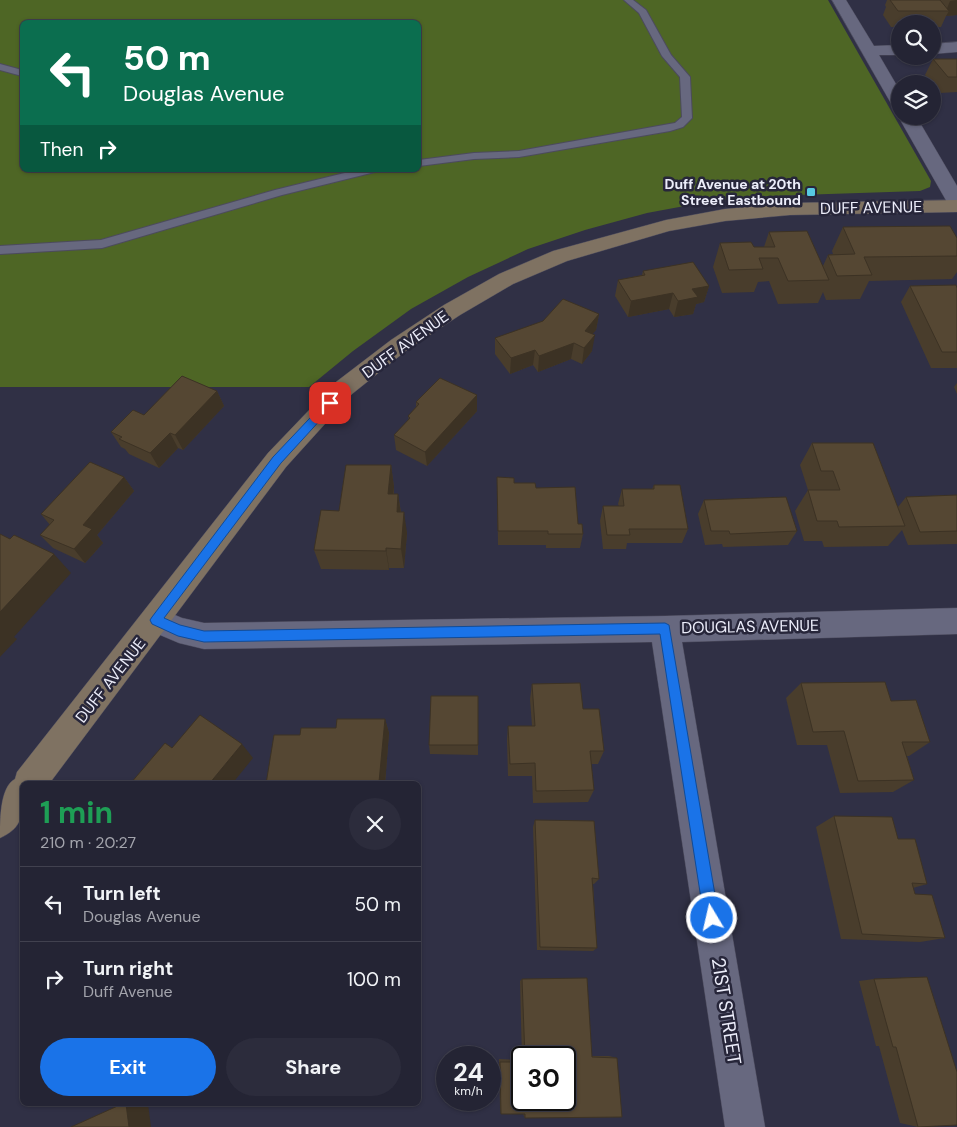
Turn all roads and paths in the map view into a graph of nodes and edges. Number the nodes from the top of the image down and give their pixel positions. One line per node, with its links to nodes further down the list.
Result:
1 (628, 0): 11 (lane)
2 (838, 0): 6 (street)
3 (957, 47): 4 (street)
4 (941, 48)
5 (891, 50): 6 (street)
6 (868, 51): 9 (street)
7 (0, 66): 8 (lane)
8 (20, 72)
9 (891, 90)
10 (912, 125): 13 (street)
11 (421, 163)
12 (363, 172): 14 (lane)
13 (957, 204): 15 (main road, DUFF AVENUE)
14 (0, 250)
15 (156, 620): 17 (street, DOUGLAS AVENUE); 18 (main road, DUFF AVENUE)
16 (957, 621): 17 (street, DOUGLAS AVENUE)
17 (665, 629): 21 (street, 21ST STREET)
18 (31, 781)
19 (20, 795): 20 (main road)
20 (0, 821)
21 (745, 1127)

